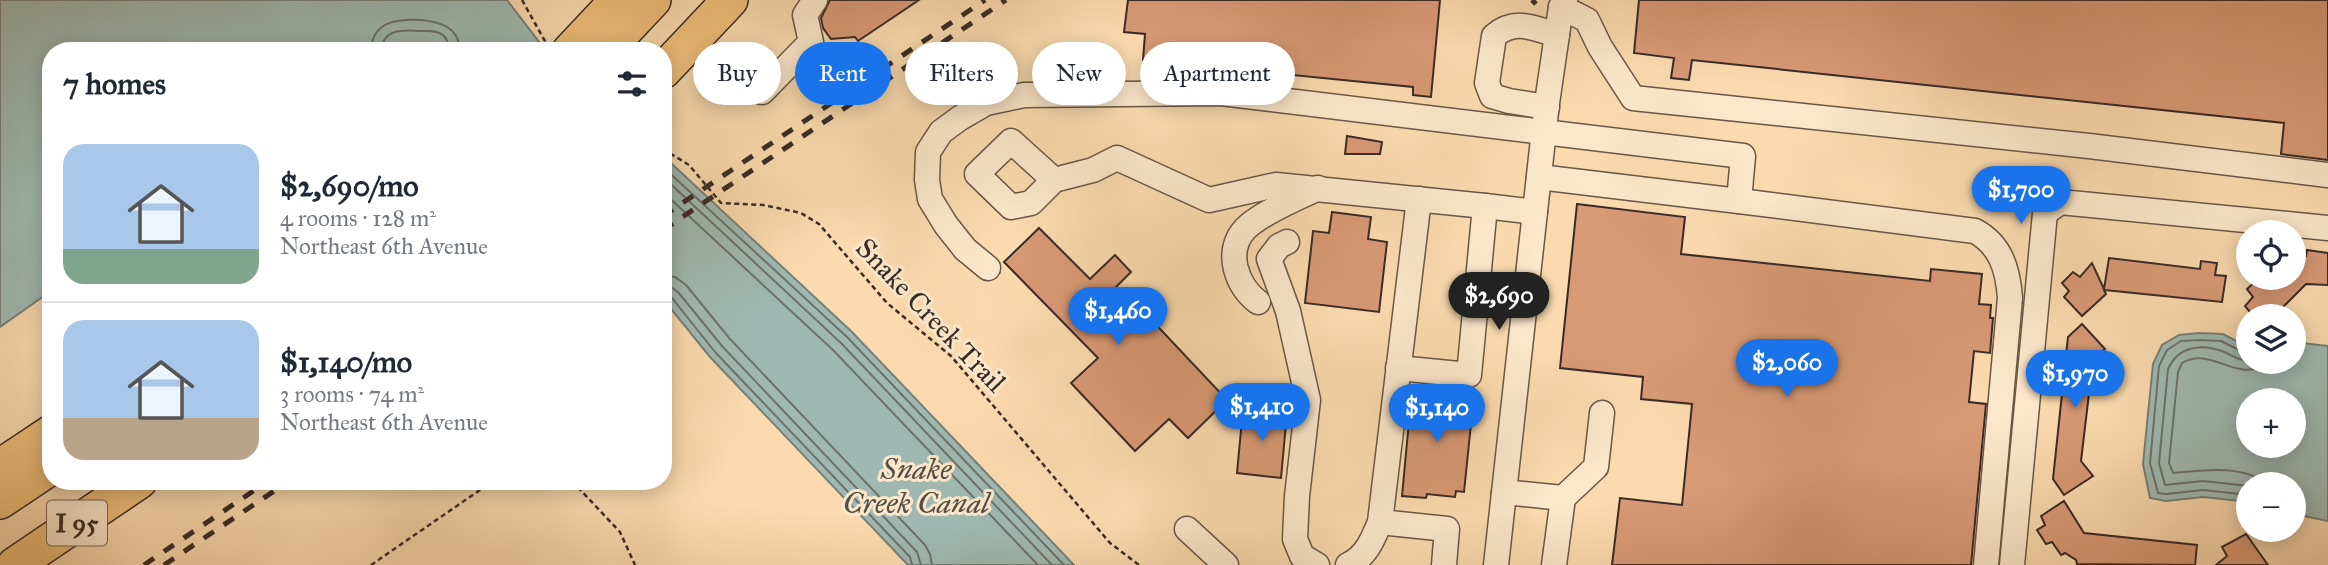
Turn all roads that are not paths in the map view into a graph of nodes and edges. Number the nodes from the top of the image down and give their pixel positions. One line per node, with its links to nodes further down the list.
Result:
1 (618, 0): 8 (highway)
2 (653, 0): 9 (highway)
3 (705, 0): 10 (highway)
4 (730, 0): 11 (highway)
5 (815, 0): 12 (street)
6 (1563, 4): 7 (street); 14 (street)
7 (1557, 35): 13 (street); 13 (street)
8 (578, 42)
9 (613, 42)
10 (665, 42)
11 (672, 61)
12 (781, 73)
13 (1546, 114): 15 (street); 19 (street); 24 (street)
14 (2328, 175)
15 (1539, 177): 19 (street); 21 (street)
16 (1054, 180): 17 (street)
17 (1319, 188): 18 (street); 25 (street)
18 (1419, 199): 20 (street); 26 (street)
19 (1739, 201): 48 (street)
20 (1485, 206): 21 (street); 26 (street)
21 (1535, 212): 33 (street)
22 (2328, 228): 49 (street)
23 (1287, 242): 38 (street)
24 (988, 268)
25 (1258, 302)
26 (1398, 368): 36 (street)
27 (1602, 413): 34 (street)
28 (42, 439): 29 (highway)
29 (0, 467)
30 (42, 473): 35 (highway)
31 (85, 490): 39 (highway)
32 (126, 490): 40 (highway, I 95)
33 (1504, 492): 34 (street); 46 (street)
34 (1563, 498): 47 (street)
35 (0, 501)
36 (1380, 522): 44 (street); 45 (street)
37 (1187, 529): 41 (street)
38 (1295, 539): 42 (street); 43 (street)
39 (0, 547)
40 (15, 565)
41 (1226, 565)
42 (1284, 565)
43 (1317, 565)
44 (1348, 565)
45 (1444, 565)
46 (1496, 565)
47 (1554, 565)
48 (1986, 565)
49 (2012, 565)

